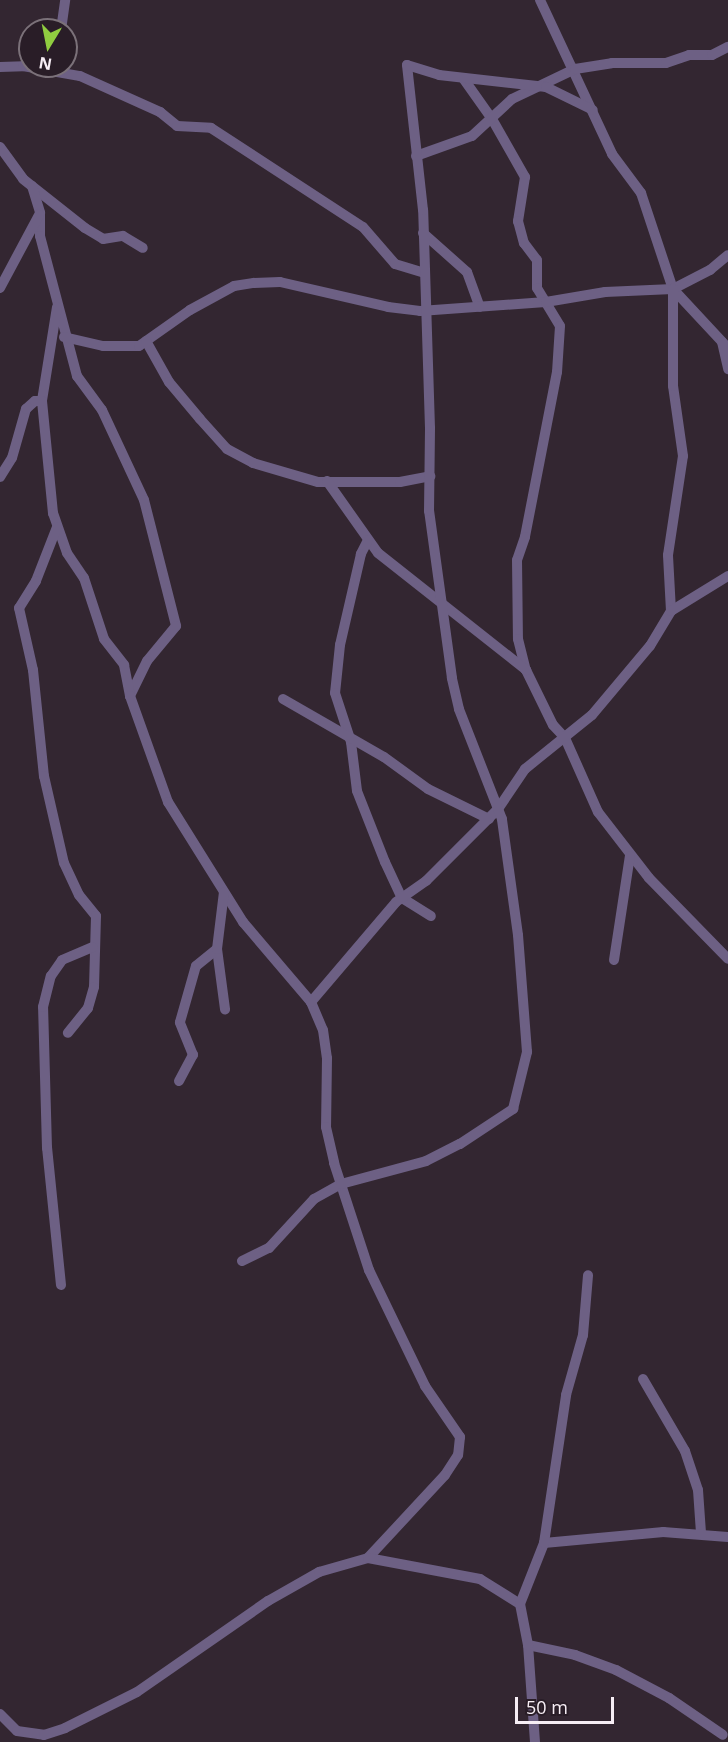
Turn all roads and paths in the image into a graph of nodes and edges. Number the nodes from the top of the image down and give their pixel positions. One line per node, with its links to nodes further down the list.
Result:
1 (64, 0): 3 (street)
2 (540, 0): 7 (street)
3 (62, 18)
4 (728, 47): 7 (street)
5 (0, 67): 6 (street)
6 (18, 67)
7 (575, 69): 10 (street); 11 (street)
8 (78, 75): 20 (street)
9 (463, 78): 10 (street); 12 (street); 14 (street)
10 (536, 87): 11 (street); 12 (street)
11 (593, 110): 22 (street)
12 (492, 119): 14 (street); 23 (street)
13 (0, 147): 15 (street)
14 (416, 156): 17 (street)
15 (32, 186): 16 (street); 18 (street)
16 (40, 213): 21 (street); 24 (street)
17 (423, 233): 20 (street); 25 (street)
18 (143, 248)
19 (728, 255): 22 (street)
20 (425, 273): 26 (street)
21 (0, 288)
22 (673, 289): 23 (street); 29 (street); 39 (street)
23 (546, 302): 25 (street); 40 (street)
24 (57, 307): 27 (street); 31 (street)
25 (480, 307): 26 (street)
26 (426, 310): 28 (street); 32 (street)
27 (64, 337): 28 (street); 41 (street)
28 (146, 341): 34 (street)
29 (725, 345): 30 (street)
30 (728, 369)
31 (42, 401): 33 (street); 35 (street)
32 (430, 476): 34 (street); 38 (street)
33 (0, 477)
34 (327, 481): 36 (street)
35 (57, 527): 41 (street); 51 (street)
36 (368, 540): 38 (street); 44 (street)
37 (728, 576): 39 (street)
38 (440, 601): 40 (street); 45 (street)
39 (671, 611): 43 (street)
40 (526, 670): 43 (street)
41 (130, 696): 48 (street)
42 (284, 699): 44 (street)
43 (565, 738): 45 (street); 47 (street)
44 (351, 742): 46 (street); 49 (street)
45 (498, 810): 46 (street); 59 (street)
46 (489, 819): 49 (street)
47 (630, 856): 53 (street); 54 (street)
48 (224, 892): 52 (street); 55 (street)
49 (402, 898): 50 (street); 55 (street)
50 (431, 916)
51 (92, 947): 57 (street); 62 (street)
52 (217, 949): 56 (street); 58 (street)
53 (728, 959)
54 (614, 960)
55 (311, 1002): 59 (street)
56 (225, 1009)
57 (68, 1033)
58 (179, 1081)
59 (341, 1184): 60 (street); 67 (street)
60 (242, 1261)
61 (588, 1275): 66 (street)
62 (61, 1285)
63 (643, 1379): 64 (street)
64 (701, 1533): 65 (street); 66 (street)
65 (726, 1534)
66 (544, 1543): 68 (street)
67 (368, 1558): 68 (street); 70 (street)
68 (520, 1604): 69 (street)
69 (528, 1645): 71 (street); 72 (street)
70 (0, 1714)
71 (723, 1735)
72 (535, 1742)

